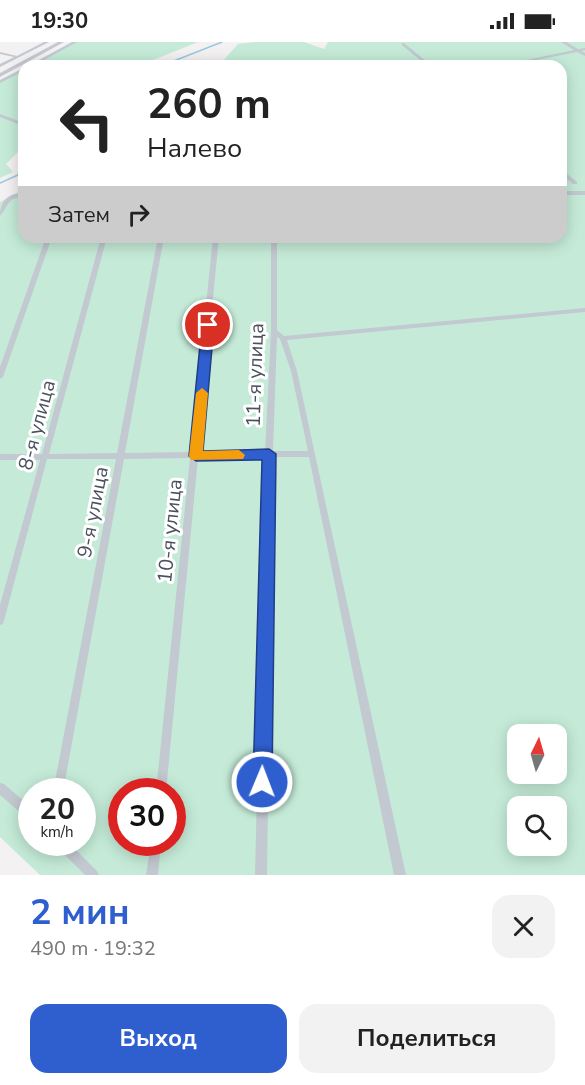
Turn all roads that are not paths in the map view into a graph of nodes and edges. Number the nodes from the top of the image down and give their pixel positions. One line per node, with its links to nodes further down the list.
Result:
1 (46, 42): 10 (street)
2 (62, 42): 11 (street)
3 (75, 42): 12 (street)
4 (563, 42): 7 (street)
5 (403, 44): 13 (street)
6 (585, 49): 7 (street)
7 (578, 50): 9 (street); 14 (street)
8 (0, 53): 10 (street)
9 (585, 55)
10 (18, 57): 16 (street)
11 (28, 60)
12 (41, 60)
13 (423, 60)
14 (529, 60)
15 (18, 65): 18 (street)
16 (0, 66)
17 (18, 72): 19 (street)
18 (0, 75)
19 (0, 82)
20 (0, 115): 21 (street)
21 (18, 122)
22 (567, 176): 23 (street)
23 (575, 183)
24 (567, 193): 25 (street)
25 (585, 193)
26 (18, 195): 27 (street)
27 (0, 214)
28 (47, 243): 36 (street)
29 (103, 243): 41 (street, 8-я улица)
30 (160, 243): 39 (street, 9-я улица)
31 (215, 243): 40 (street, 10-я улица)
32 (274, 243): 34 (street, 11-я улица)
33 (585, 310): 35 (street)
34 (274, 331): 35 (street); 37 (street, 11-я улица)
35 (283, 338): 38 (street)
36 (0, 377)
37 (269, 454): 38 (street); 40 (street); 52 (street, 11-я улица)
38 (312, 454): 53 (street)
39 (120, 456): 40 (street); 41 (street); 44 (street, 9-я улица)
40 (196, 456): 45 (street, 10-я улица)
41 (46, 457): 42 (street); 43 (street, 8-я улица)
42 (0, 458)
43 (0, 621)
44 (61, 778)
45 (162, 778)
46 (0, 788): 47 (street)
47 (18, 803)
48 (75, 856): 50 (street)
49 (154, 856): 51 (street)
50 (93, 875)
51 (152, 875)
52 (261, 875)
53 (400, 875)

